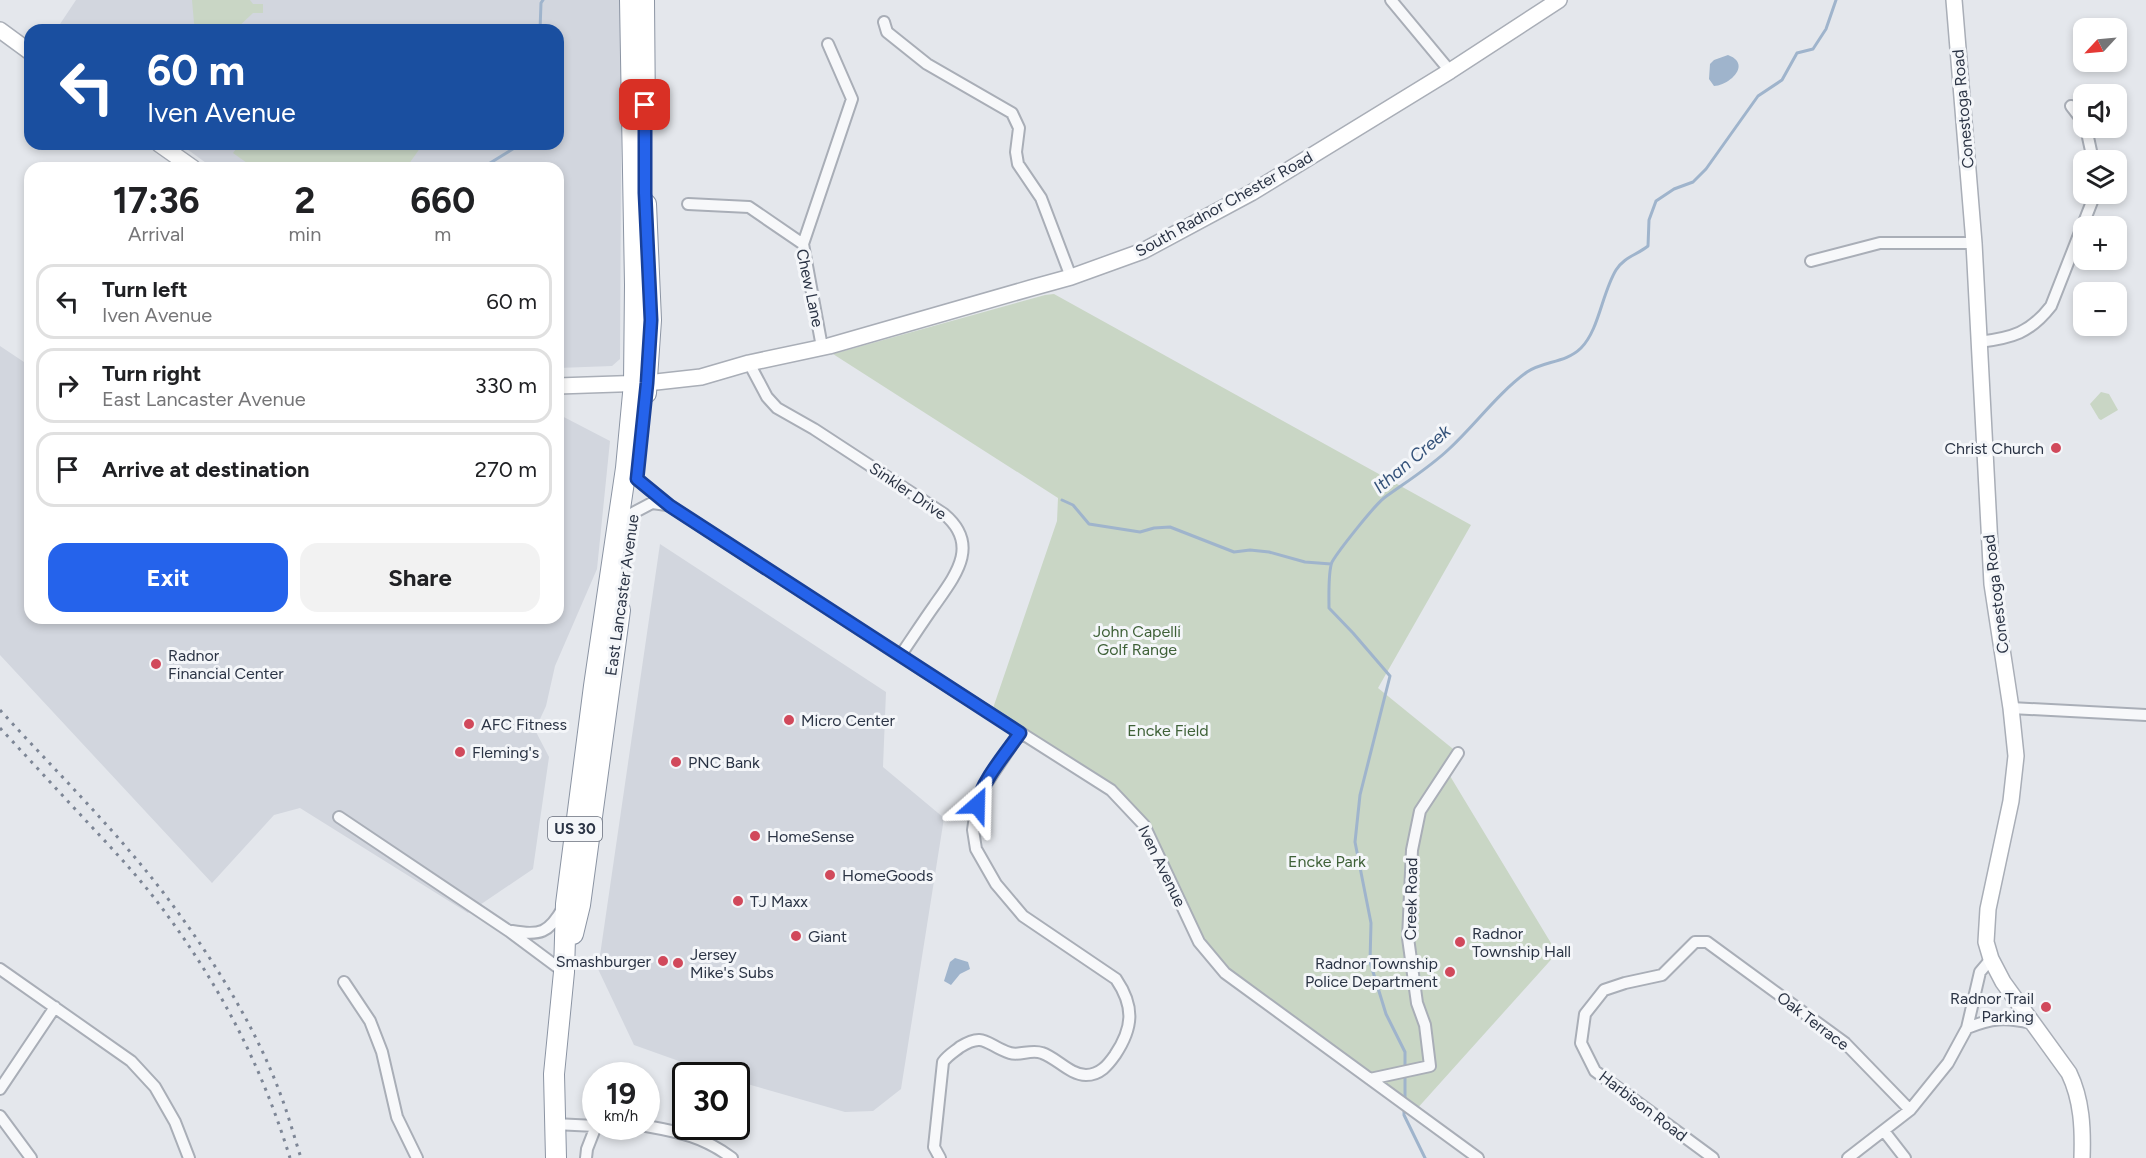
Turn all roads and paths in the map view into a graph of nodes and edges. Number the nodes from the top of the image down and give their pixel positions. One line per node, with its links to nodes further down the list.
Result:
1 (630, 0): 25 (highway, East Lancaster Avenue / US 30)
2 (644, 0): 25 (highway, East Lancaster Avenue / US 30)
3 (1391, 0): 10 (street)
4 (1559, 0): 10 (main road, South Radnor Chester Road)
5 (1954, 0): 17 (main road, Conestoga Road)
6 (884, 22): 20 (street)
7 (0, 30): 9 (main road)
8 (828, 44): 18 (street)
9 (24, 48)
10 (1450, 71): 20 (main road, South Radnor Chester Road)
11 (2071, 106): 12 (street)
12 (2073, 109)
13 (168, 150): 14 (main road)
14 (184, 162)
15 (688, 204): 18 (street, Chew Lane)
16 (2091, 204): 21 (street)
17 (1974, 243): 19 (street); 21 (main road, Conestoga Road)
18 (803, 244): 22 (street, Chew Lane)
19 (1811, 261)
20 (1071, 277): 22 (main road, South Radnor Chester Road)
21 (1979, 342): 31 (main road, Conestoga Road)
22 (822, 347): 23 (main road, South Radnor Chester Road)
23 (748, 363): 25 (main road, South Radnor Chester Road); 30 (street, Sinkler Drive)
24 (564, 377): 25 (main road)
25 (640, 383): 26 (main road, South Radnor Chester Road); 27 (highway, East Lancaster Avenue / US 30); 36 (highway, East Lancaster Avenue / US 30)
26 (564, 386)
27 (637, 479): 28 (street, Iven Avenue); 29 (highway, East Lancaster Avenue / US 30)
28 (670, 506): 29 (street); 30 (street, Iven Avenue)
29 (633, 513): 41 (highway, East Lancaster Avenue / US 30)
30 (900, 656): 33 (street, Iven Avenue)
31 (2012, 708): 32 (street); 39 (main road, Conestoga Road)
32 (2146, 716)
33 (1020, 733): 46 (street, Iven Avenue); 61 (street)
34 (1458, 753): 46 (street, Creek Road)
35 (339, 817): 37 (street)
36 (566, 904): 37 (street); 41 (highway, East Lancaster Avenue / US 30)
37 (509, 931): 41 (street)
38 (1707, 942): 48 (street, Oak Terrace); 63 (street, Harbison Road)
39 (1991, 959): 44 (main road, Conestoga Road); 45 (street)
40 (0, 969): 43 (street)
41 (564, 972): 50 (highway, East Lancaster Avenue / US 30)
42 (344, 982): 57 (street)
43 (55, 1007): 47 (street); 56 (street)
44 (2031, 1023): 45 (street); 66 (main road, Conestoga Road)
45 (1967, 1028): 48 (street)
46 (1370, 1078): 62 (street, Iven Avenue)
47 (0, 1089)
48 (1910, 1110): 53 (street)
49 (0, 1116): 55 (street)
50 (554, 1124): 51 (street); 58 (highway, East Lancaster Avenue / US 30)
51 (582, 1125)
52 (660, 1129): 60 (street)
53 (1884, 1131): 64 (street); 65 (street)
54 (590, 1140): 59 (street)
55 (31, 1158)
56 (189, 1158)
57 (417, 1158)
58 (556, 1158)
59 (586, 1158)
60 (732, 1158)
61 (940, 1158)
62 (1478, 1158)
63 (1713, 1158)
64 (1848, 1158)
65 (1905, 1158)
66 (2082, 1158)

